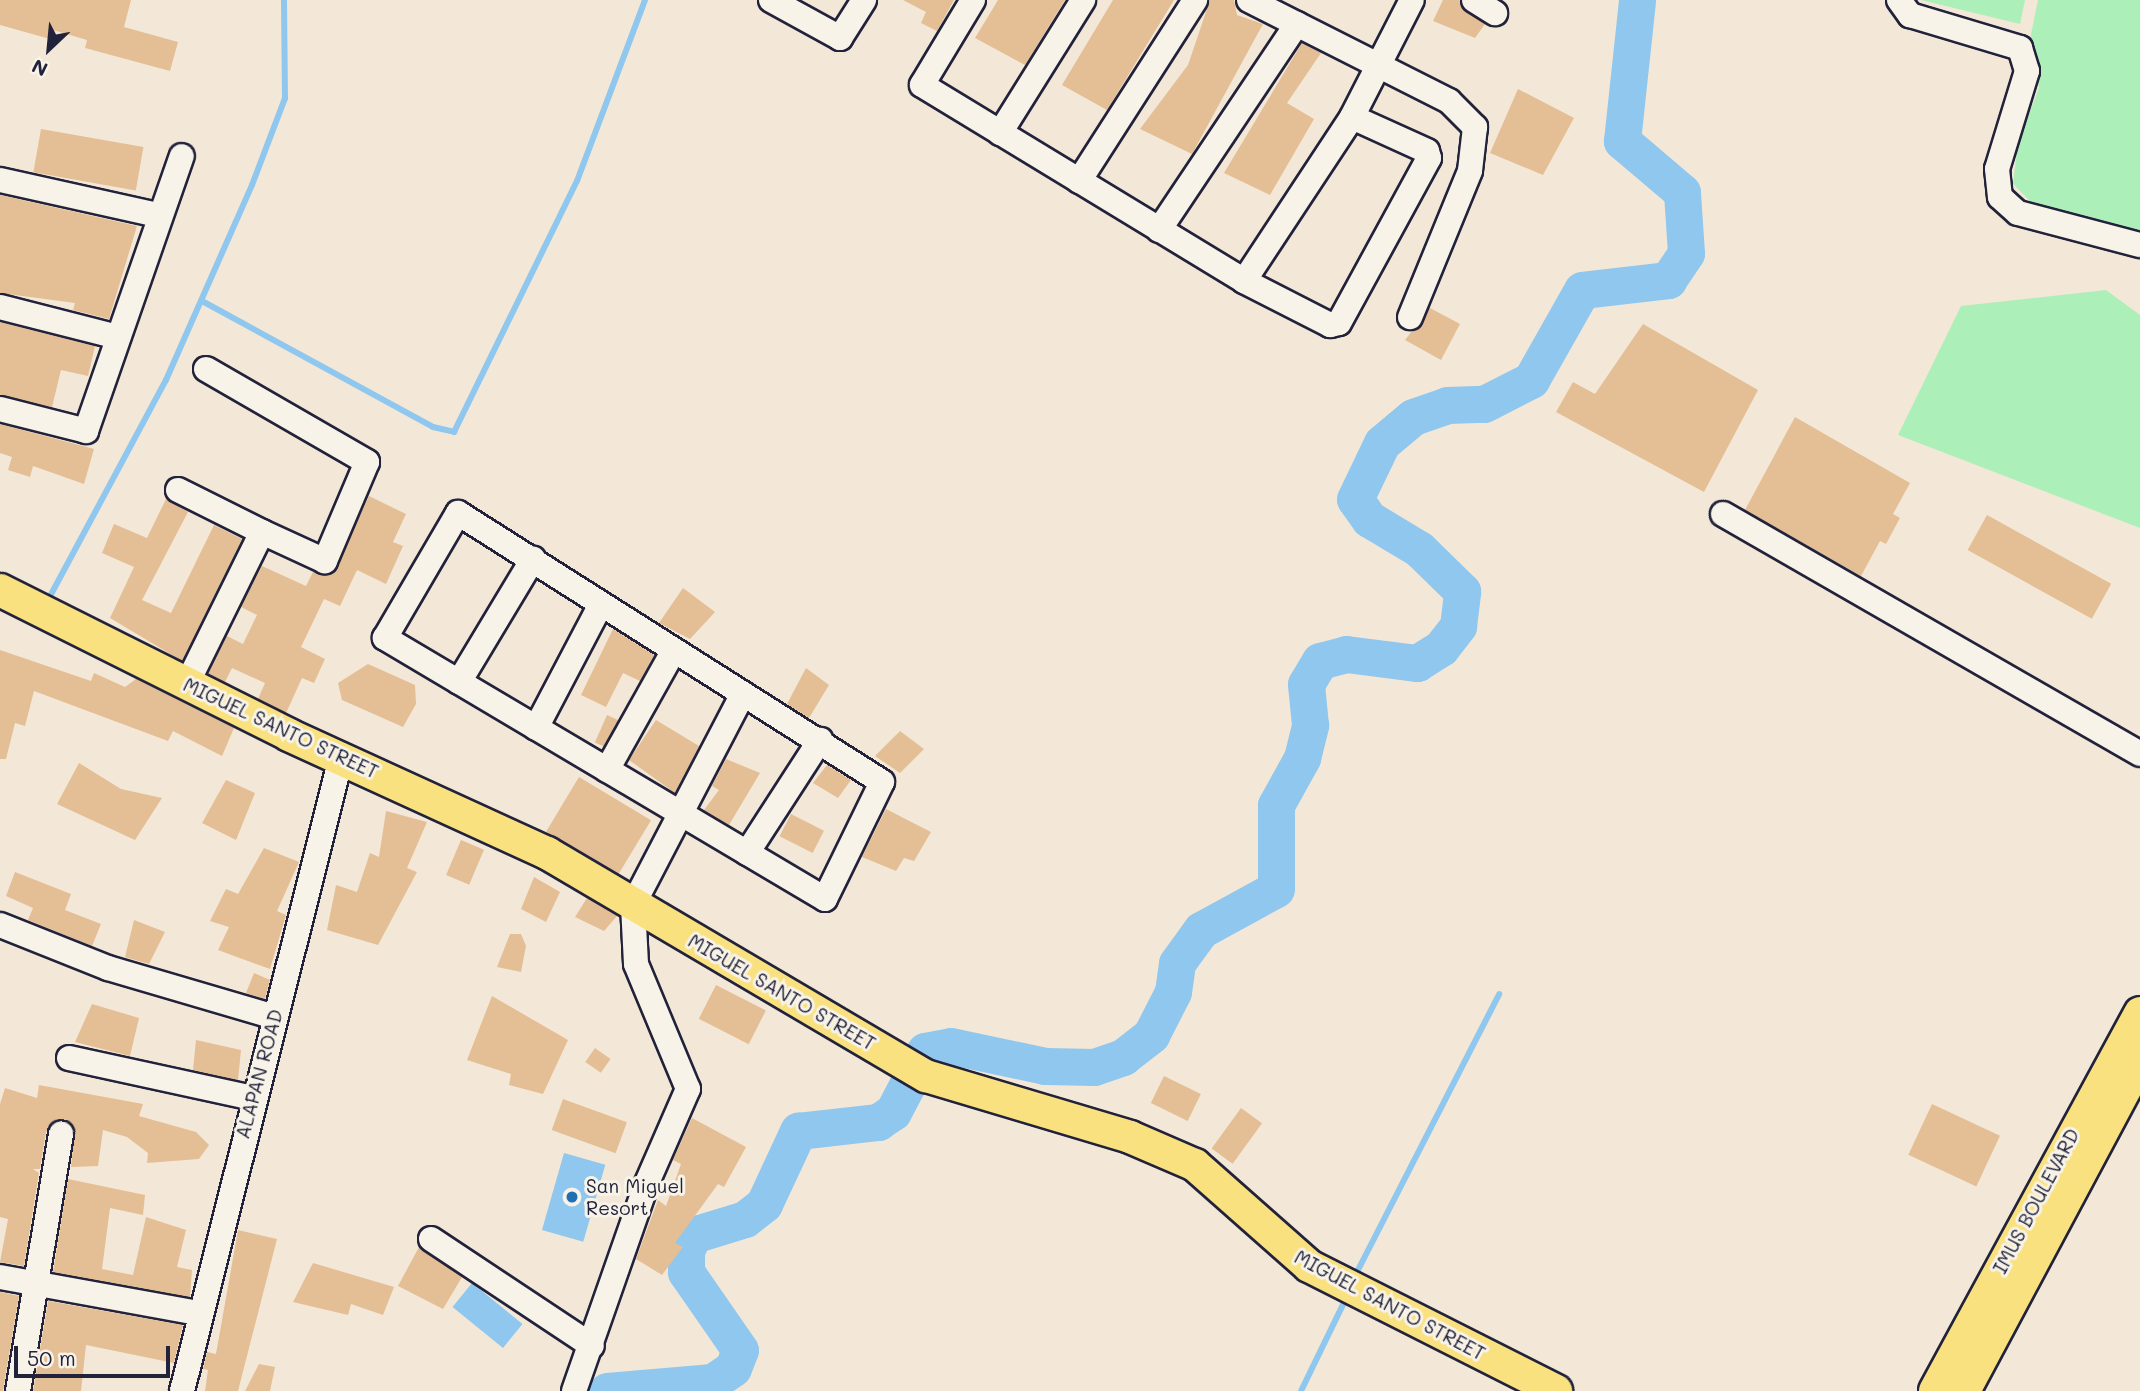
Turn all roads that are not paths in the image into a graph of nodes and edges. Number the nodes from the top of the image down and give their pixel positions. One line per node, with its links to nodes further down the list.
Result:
1 (771, 0): 2 (street)
2 (864, 0)
3 (973, 0): 14 (street)
4 (1083, 0): 14 (street)
5 (1195, 0): 17 (street)
6 (1250, 0): 11 (street)
7 (1412, 0): 12 (street)
8 (1474, 0): 10 (street)
9 (1899, 0): 20 (street)
10 (1495, 13)
11 (1297, 24): 12 (street); 19 (street)
12 (1379, 65): 13 (street); 23 (street)
13 (1352, 117): 21 (street); 21 (street)
14 (1000, 133): 17 (street)
15 (182, 156): 18 (street)
16 (0, 180): 18 (street)
17 (1079, 181): 19 (street)
18 (158, 215): 24 (street)
19 (1159, 230): 21 (street)
20 (2140, 245)
21 (1244, 281)
22 (0, 307): 24 (street)
23 (1410, 317)
24 (118, 337): 26 (street)
25 (206, 369): 29 (street)
26 (0, 409)
27 (178, 490): 29 (street)
28 (1723, 514): 39 (street)
29 (262, 532): 35 (street)
30 (533, 559): 32 (street); 34 (street); 34 (street)
31 (0, 590): 35 (main road, MIGUEL SANTO STREET)
32 (601, 604): 33 (street); 37 (street)
33 (674, 650): 36 (street); 41 (street)
34 (459, 682): 37 (street)
35 (187, 684): 40 (main road, MIGUEL SANTO STREET)
36 (743, 694): 38 (street); 42 (street)
37 (536, 728): 41 (street)
38 (820, 740): 43 (street); 43 (street)
39 (2140, 754)
40 (341, 758): 44 (main road, MIGUEL SANTO STREET); 46 (street, ALAPAN ROAD)
41 (607, 770): 42 (street)
42 (681, 813): 43 (street); 44 (street)
43 (747, 853)
44 (634, 905): 56 (street); 60 (main road, MIGUEL SANTO STREET)
45 (0, 925): 46 (street)
46 (274, 1017): 50 (street, ALAPAN ROAD)
47 (2139, 1019): 61 (main road, IMUS BOULEVARD)
48 (69, 1058): 50 (street)
49 (2140, 1061): 62 (main road, IMUS BOULEVARD)
50 (252, 1098): 55 (street, ALAPAN ROAD)
51 (61, 1133): 54 (street)
52 (431, 1239): 56 (street)
53 (0, 1277): 54 (street)
54 (35, 1283): 55 (street); 57 (street)
55 (198, 1313): 58 (street, ALAPAN ROAD)
56 (592, 1346): 59 (street)
57 (18, 1391)
58 (182, 1391)
59 (575, 1391)
60 (1556, 1391)
61 (1935, 1391)
62 (1964, 1391)

